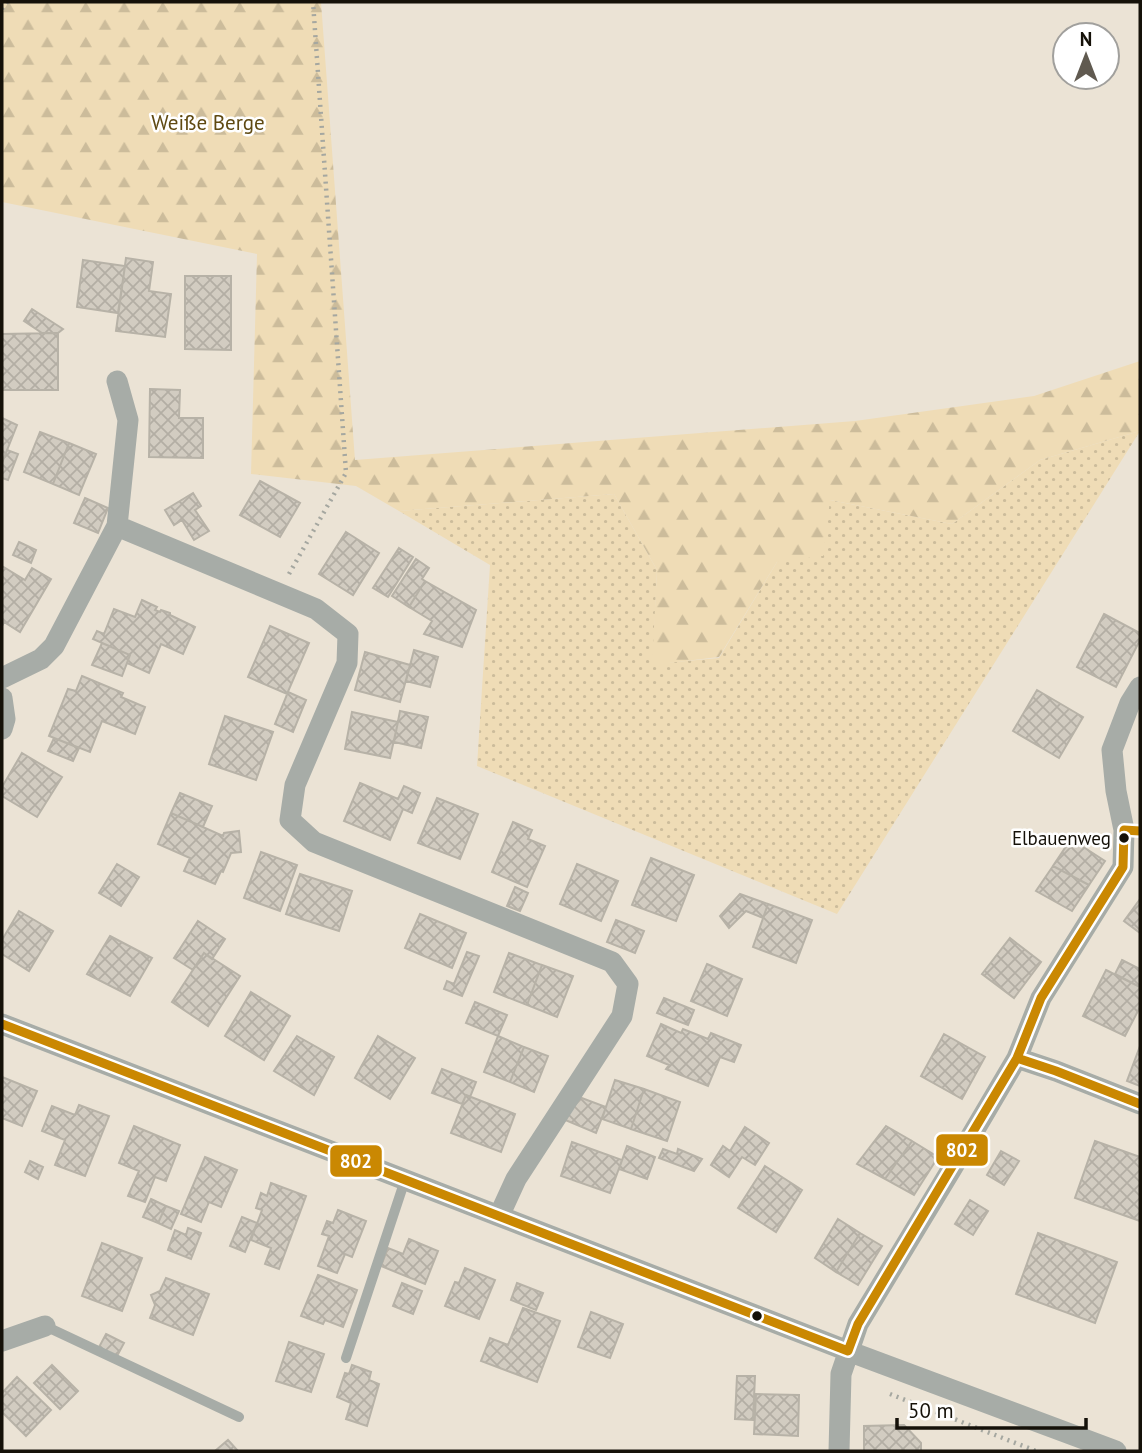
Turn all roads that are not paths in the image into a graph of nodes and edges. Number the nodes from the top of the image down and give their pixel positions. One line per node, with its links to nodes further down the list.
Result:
1 (117, 381): 2 (street)
2 (117, 526): 3 (street); 12 (street)
3 (2, 678)
4 (1140, 687): 7 (street)
5 (2, 698): 6 (street)
6 (2, 729)
7 (1132, 830): 9 (street)
8 (2, 1024): 11 (street)
9 (1017, 1058): 10 (street); 15 (street)
10 (1140, 1104)
11 (405, 1180): 12 (street); 16 (lane)
12 (499, 1216): 15 (street)
13 (45, 1326): 14 (street); 17 (lane)
14 (2, 1341)
15 (848, 1351): 18 (street); 19 (street)
16 (346, 1358)
17 (239, 1417)
18 (839, 1451)
19 (1116, 1451)

